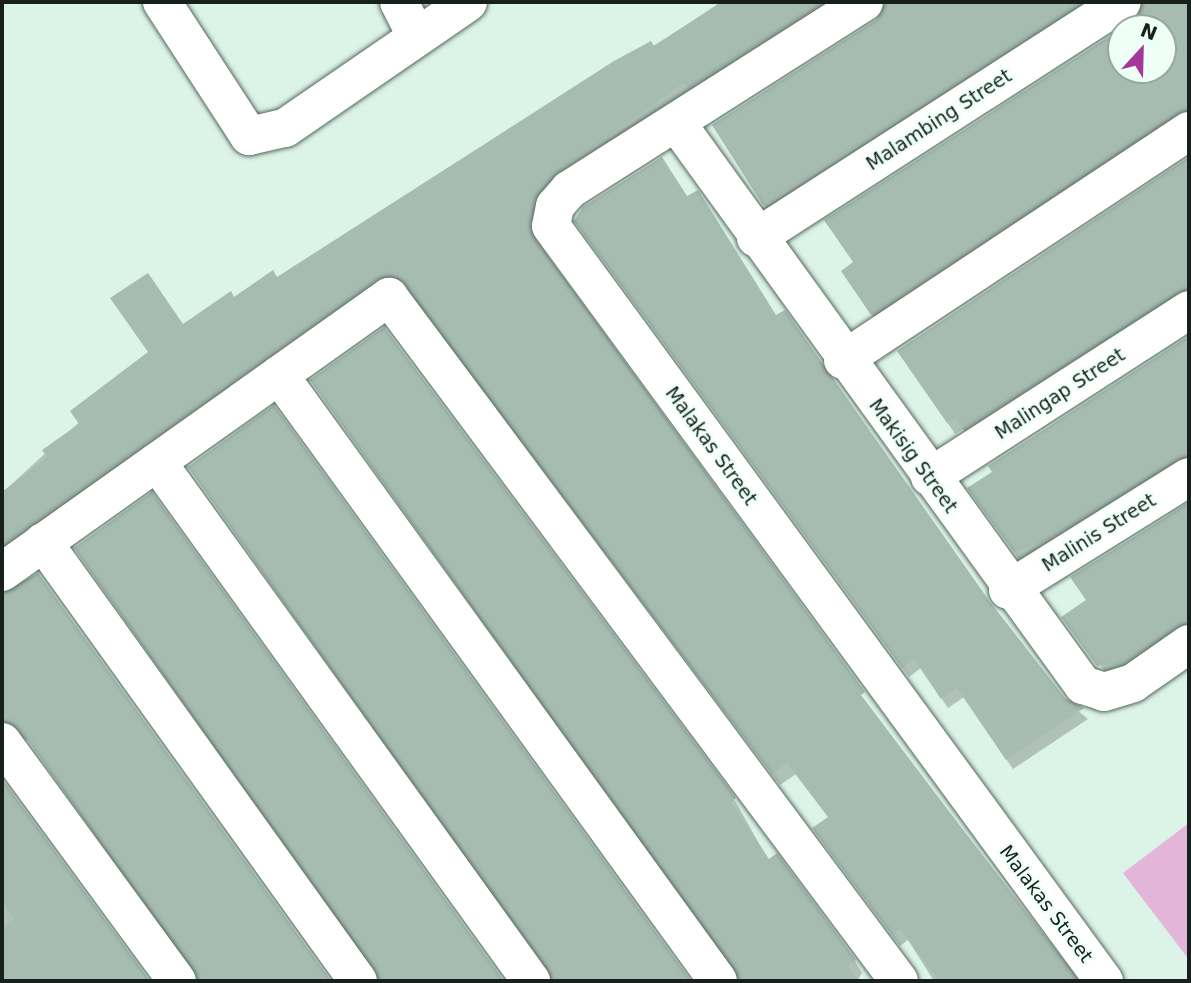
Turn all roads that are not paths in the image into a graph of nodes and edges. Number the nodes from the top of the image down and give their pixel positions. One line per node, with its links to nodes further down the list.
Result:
1 (162, 2): 5 (street)
2 (468, 2): 5 (street)
3 (864, 2): 6 (street, Malakas Street)
4 (1122, 2): 8 (street, Malambing Street)
5 (408, 18)
6 (678, 125): 8 (street, Makisig Street); 25 (street, Malakas Street)
7 (1189, 131): 10 (street)
8 (756, 238): 10 (street, Makisig Street)
9 (1189, 310): 13 (street, Malingap Street)
10 (843, 360): 13 (street, Makisig Street)
11 (279, 375): 12 (street); 20 (street); 24 (street)
12 (157, 463): 15 (street); 23 (street)
13 (930, 477): 17 (street, Makisig Street)
14 (1189, 477): 17 (street, Malinis Street)
15 (43, 542): 16 (street); 22 (street)
16 (2, 572)
17 (1008, 590): 18 (street, Makisig Street)
18 (1184, 659)
19 (2, 742): 21 (street)
20 (895, 980)
21 (177, 981)
22 (358, 981)
23 (531, 981)
24 (719, 981)
25 (1104, 981)

